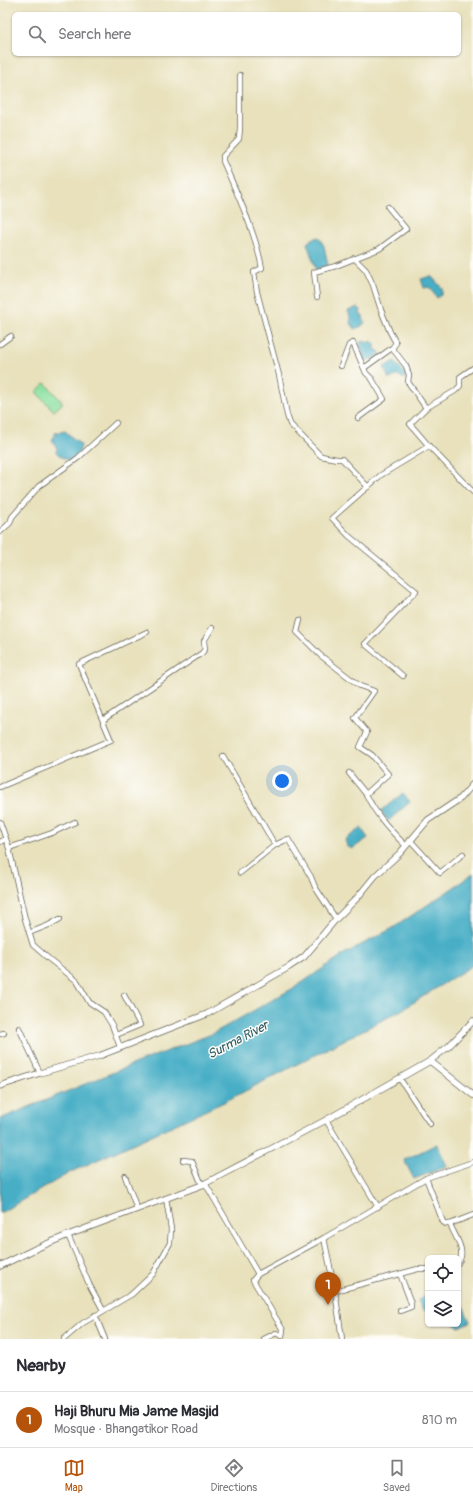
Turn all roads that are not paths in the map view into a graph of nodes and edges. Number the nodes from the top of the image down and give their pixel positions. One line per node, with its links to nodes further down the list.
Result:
1 (240, 75): 15 (street)
2 (388, 207): 3 (street)
3 (354, 258): 4 (street); 7 (street)
4 (317, 297)
5 (11, 336): 6 (street)
6 (0, 344)
7 (392, 348): 9 (street); 11 (street)
8 (341, 366): 9 (street)
9 (364, 368): 12 (street)
10 (473, 368): 11 (street)
11 (426, 408): 14 (street)
12 (358, 418)
13 (116, 423): 17 (street)
14 (429, 446): 15 (street); 16 (street)
15 (368, 487): 21 (street)
16 (473, 492)
17 (0, 532)
18 (300, 620): 27 (street)
19 (212, 628): 22 (street)
20 (148, 632): 22 (street)
21 (403, 676)
22 (103, 720): 26 (street)
23 (223, 756): 33 (street)
24 (349, 773): 27 (street)
25 (473, 784): 31 (street)
26 (0, 787)
27 (366, 794): 34 (street)
28 (0, 822): 30 (street)
29 (75, 822): 35 (street)
30 (6, 839): 32 (street); 35 (street)
31 (410, 840): 34 (street); 36 (street)
32 (0, 842)
33 (275, 845): 37 (street); 39 (street)
34 (406, 846): 39 (street)
35 (9, 848): 40 (street)
36 (463, 854)
37 (240, 873)
38 (60, 919): 40 (street)
39 (336, 919): 45 (street)
40 (29, 933): 44 (street)
41 (124, 995): 44 (street)
42 (473, 1021): 46 (street)
43 (19, 1028): 47 (street)
44 (116, 1035): 45 (street)
45 (120, 1047): 47 (street)
46 (430, 1061): 48 (street); 50 (street)
47 (40, 1073): 49 (street)
48 (400, 1079): 51 (street); 52 (street)
49 (0, 1086)
50 (473, 1095)
51 (326, 1120): 57 (street); 59 (street)
52 (430, 1124)
53 (183, 1160): 57 (street)
54 (473, 1162): 56 (street)
55 (125, 1176): 60 (street)
56 (426, 1178): 59 (street); 62 (street)
57 (203, 1184): 58 (street); 68 (street)
58 (166, 1198): 60 (street); 71 (street)
59 (378, 1207): 64 (street)
60 (137, 1209): 63 (street)
61 (473, 1215): 62 (street)
62 (450, 1224): 65 (street)
63 (68, 1235): 66 (street); 71 (street)
64 (324, 1238): 68 (street); 70 (street)
65 (461, 1258)
66 (0, 1266)
67 (425, 1269): 69 (street)
68 (258, 1274): 76 (street)
69 (400, 1274): 70 (street); 72 (street)
70 (335, 1291): 77 (street)
71 (103, 1310): 73 (street)
72 (400, 1311)
73 (95, 1316): 74 (street); 75 (street)
74 (64, 1339)
75 (105, 1339)
76 (264, 1339)
77 (342, 1339)

